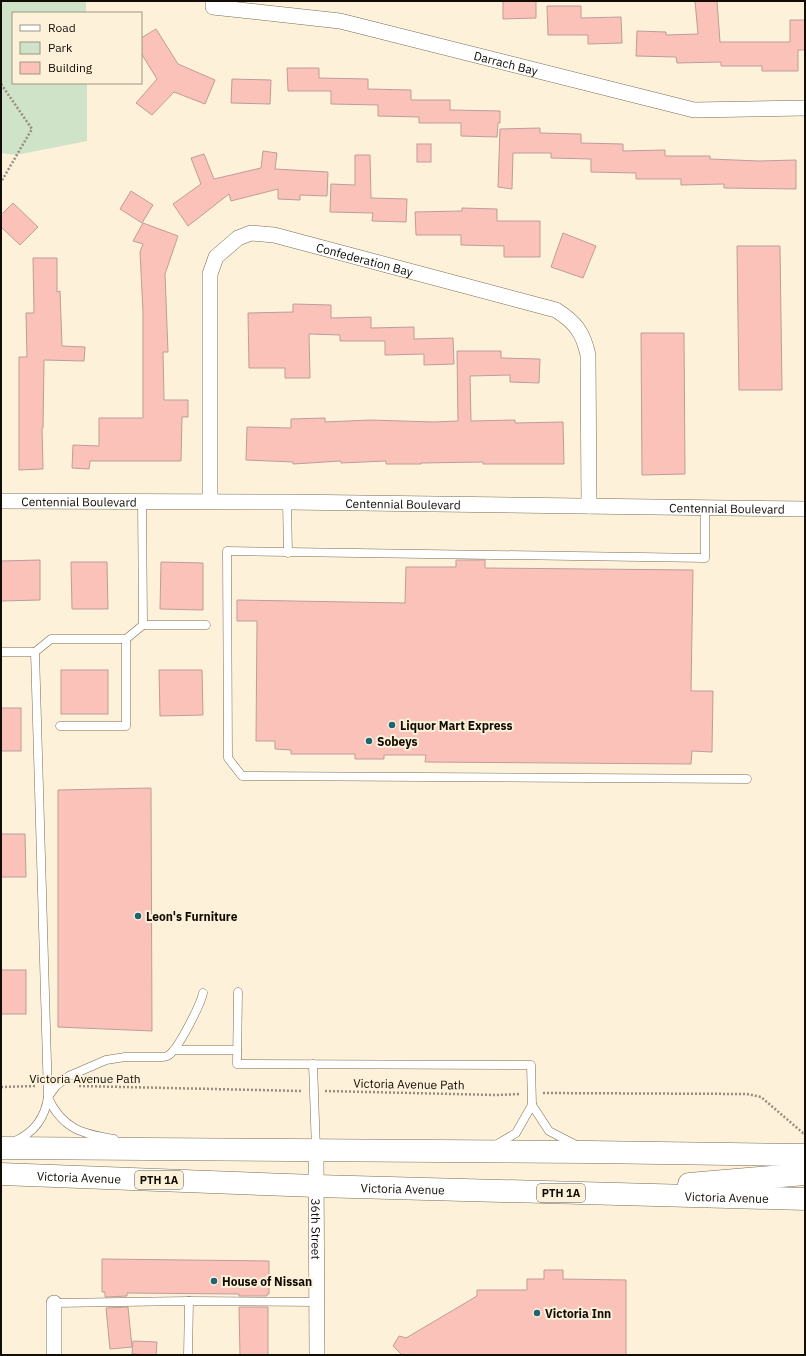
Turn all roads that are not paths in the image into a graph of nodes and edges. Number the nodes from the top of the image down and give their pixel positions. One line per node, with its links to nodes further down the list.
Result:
1 (213, 1): 2 (street, Darrach Bay)
2 (805, 108)
3 (1, 501): 4 (street, Centennial Boulevard)
4 (142, 501): 5 (street, Centennial Boulevard); 11 (lane)
5 (210, 501): 6 (street, Centennial Boulevard); 7 (street, Confederation Bay)
6 (287, 502): 7 (street, Centennial Boulevard); 10 (lane)
7 (590, 506): 8 (street, Centennial Boulevard)
8 (705, 508): 9 (street, Centennial Boulevard); 10 (lane)
9 (805, 509)
10 (288, 553): 17 (lane)
11 (143, 625): 12 (lane); 13 (lane)
12 (206, 625)
13 (126, 639): 15 (lane); 16 (lane)
14 (1, 652): 15 (lane)
15 (35, 652): 23 (lane)
16 (60, 726)
17 (747, 779)
18 (238, 992): 21 (lane)
19 (203, 993): 20 (lane)
20 (174, 1050): 21 (lane); 23 (lane)
21 (237, 1050): 22 (lane)
22 (313, 1064): 24 (lane); 28 (lane)
23 (48, 1098): 25 (lane); 27 (lane)
24 (532, 1105): 29 (lane); 30 (lane)
25 (1, 1145)
26 (1, 1148): 27 (main road)
27 (189, 1150): 28 (main road)
28 (316, 1151): 29 (main road); 34 (street, 36th Street)
29 (484, 1151): 30 (main road)
30 (589, 1152): 31 (main road)
31 (805, 1155)
32 (1, 1174): 34 (main road, Victoria Avenue / PTH 1A)
33 (805, 1174): 35 (main road)
34 (316, 1186): 35 (main road, Victoria Avenue / PTH 1A); 38 (street, 36th Street)
35 (582, 1193): 36 (main road, Victoria Avenue / PTH 1A)
36 (805, 1199)
37 (188, 1301): 38 (lane); 39 (lane); 41 (lane)
38 (316, 1302): 42 (street, 36th Street)
39 (54, 1303): 40 (street)
40 (54, 1355)
41 (188, 1355)
42 (316, 1355)

